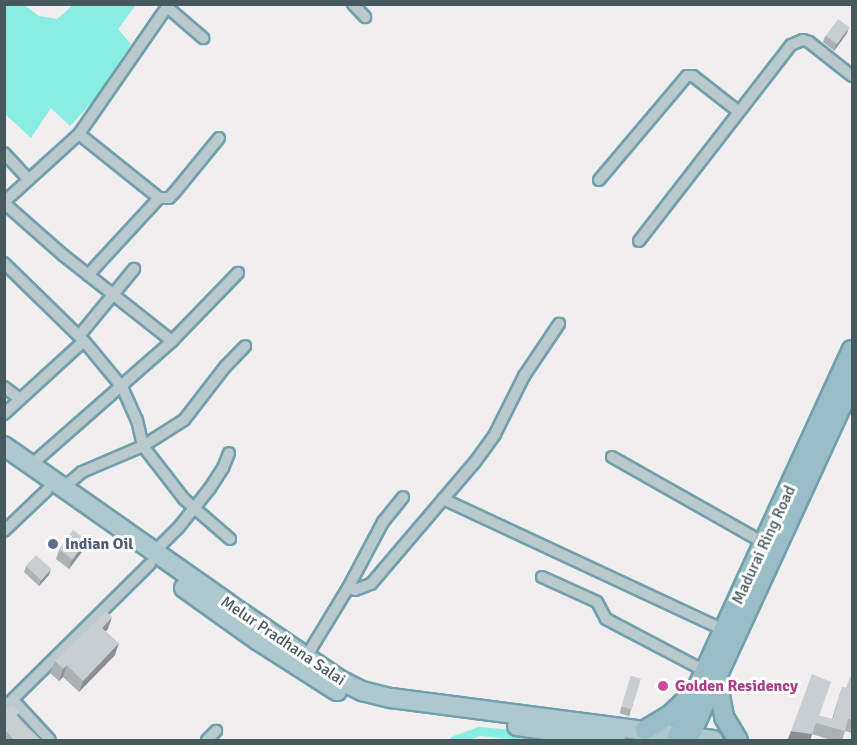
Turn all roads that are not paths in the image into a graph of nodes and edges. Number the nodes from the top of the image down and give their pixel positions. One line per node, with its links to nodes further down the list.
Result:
1 (352, 4): 3 (street)
2 (168, 6): 4 (street); 7 (street)
3 (365, 17)
4 (203, 38)
5 (852, 76): 6 (street)
6 (739, 112): 11 (street); 14 (street)
7 (79, 134): 10 (street); 12 (street)
8 (219, 138): 12 (street)
9 (4, 153): 10 (street)
10 (28, 180): 13 (street)
11 (599, 180)
12 (159, 198): 18 (street)
13 (4, 202): 18 (street)
14 (639, 241)
15 (4, 263): 21 (street)
16 (134, 269): 19 (street)
17 (238, 273): 22 (street)
18 (88, 275): 19 (street)
19 (112, 294): 21 (street); 22 (street)
20 (558, 324): 38 (street)
21 (81, 339): 27 (street); 28 (street)
22 (172, 341): 27 (street)
23 (245, 346): 31 (street)
24 (852, 350): 42 (highway, Madurai Ring Road)
25 (852, 383): 48 (highway, Madurai Ring Road)
26 (4, 387): 28 (street)
27 (122, 387): 31 (street); 35 (street)
28 (20, 399): 29 (street)
29 (4, 414)
30 (4, 446): 35 (main road, Melur Pradhana Salai)
31 (143, 446): 36 (street); 39 (street)
32 (229, 453): 39 (street)
33 (4, 456): 36 (main road, Melur Pradhana Salai)
34 (612, 457): 42 (street)
35 (31, 465): 36 (main road, Melur Pradhana Salai)
36 (55, 489): 40 (street); 43 (main road, Melur Pradhana Salai)
37 (403, 497): 45 (street)
38 (443, 500): 45 (street); 46 (street)
39 (194, 507): 41 (street); 43 (street)
40 (4, 531)
41 (230, 539)
42 (764, 543): 46 (highway, Madurai Ring Road)
43 (152, 558): 47 (main road, Melur Pradhana Salai); 50 (street); 56 (main road, Melur Pradhana Salai)
44 (542, 577): 48 (street)
45 (348, 588): 47 (street)
46 (724, 630): 48 (highway, Madurai Ring Road)
47 (306, 657): 51 (main road, Melur Pradhana Salai)
48 (711, 675): 49 (highway, Madurai Ring Road); 53 (highway, Madurai Ring Road); 58 (highway)
49 (696, 690): 51 (highway); 53 (highway, Madurai Ring Road)
50 (9, 704): 54 (street)
51 (645, 730): 53 (main road, Melur Pradhana Salai)
52 (216, 731): 55 (street)
53 (683, 738): 57 (main road, Melur Pradhana Salai)
54 (50, 741)
55 (207, 741)
56 (616, 741)
57 (713, 741)
58 (738, 741)

